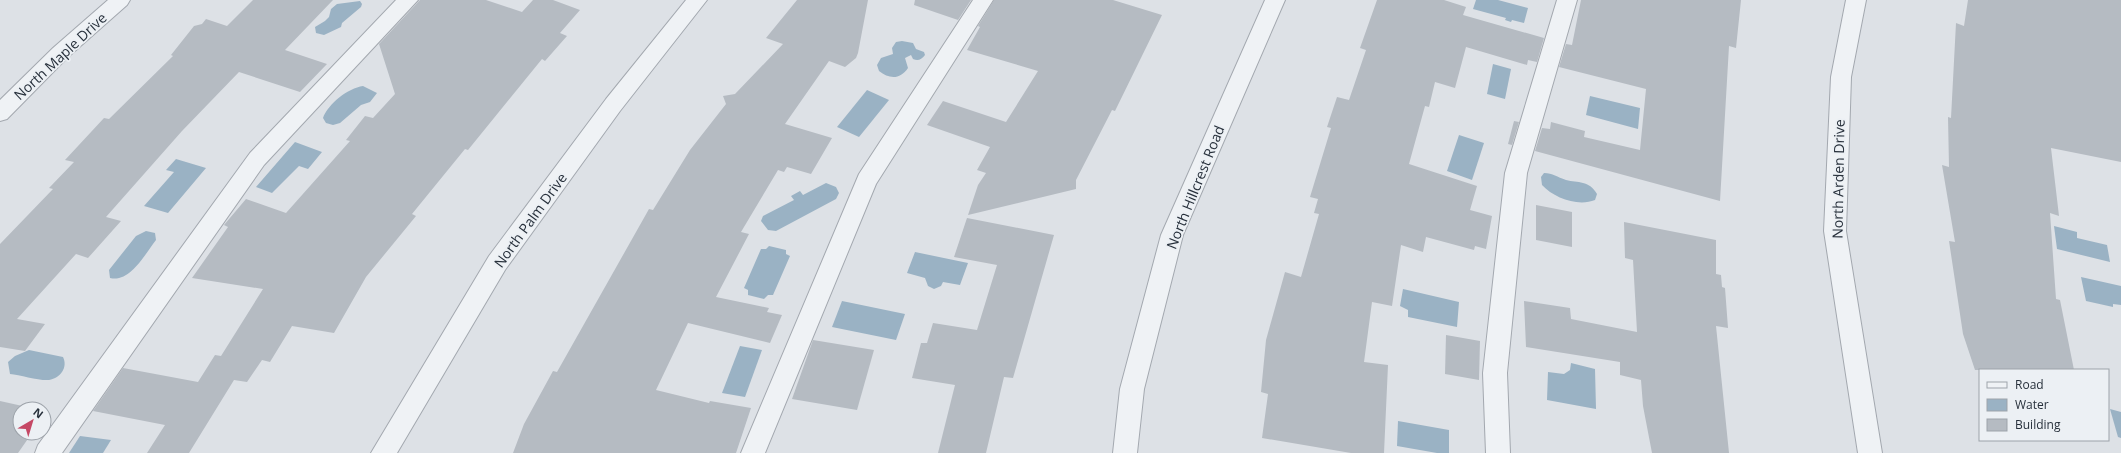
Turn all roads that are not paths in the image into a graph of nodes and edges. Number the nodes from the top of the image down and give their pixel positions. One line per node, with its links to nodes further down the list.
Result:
1 (120, 0): 8 (street, North Maple Drive)
2 (408, 0): 9 (street)
3 (697, 0): 10 (street, North Palm Drive)
4 (983, 0): 11 (street)
5 (1275, 0): 12 (street, North Hillcrest Road)
6 (1567, 0): 13 (street)
7 (1856, 0): 14 (street, North Arden Drive)
8 (0, 113)
9 (47, 453)
10 (382, 453)
11 (753, 453)
12 (1125, 453)
13 (1498, 453)
14 (1870, 453)

